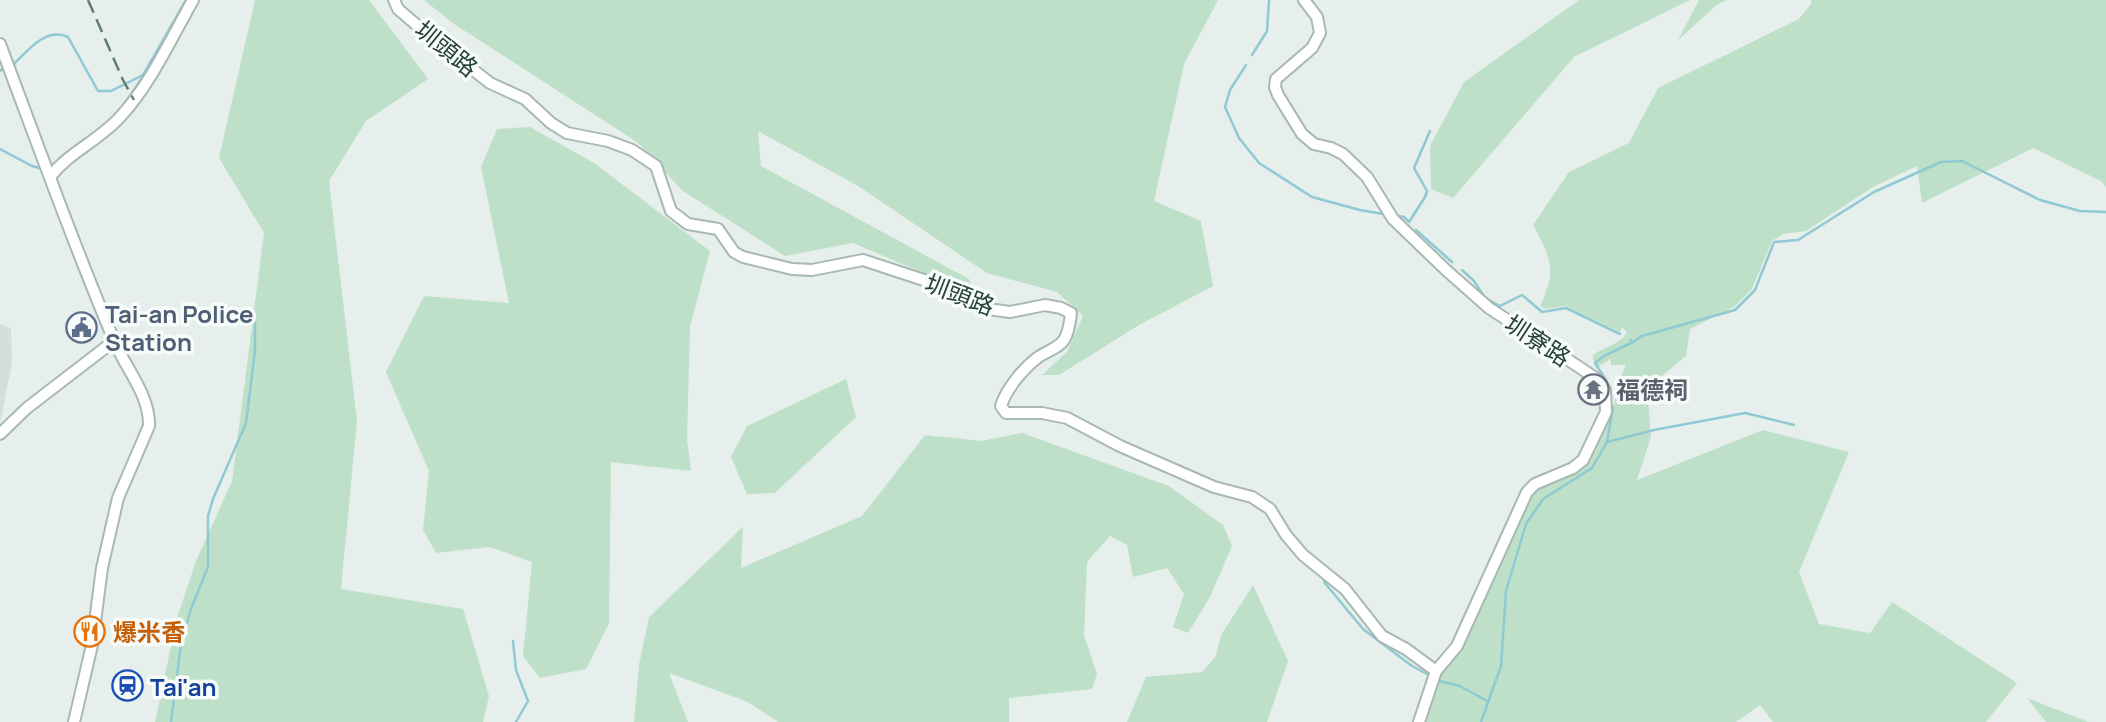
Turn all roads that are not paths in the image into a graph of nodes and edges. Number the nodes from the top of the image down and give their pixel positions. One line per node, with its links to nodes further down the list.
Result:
1 (193, 0): 5 (street)
2 (394, 0): 8 (street, 圳頭路)
3 (1304, 0): 8 (street, 圳寮路)
4 (0, 44): 5 (street)
5 (50, 177): 6 (street)
6 (114, 341): 7 (street); 9 (street)
7 (0, 434)
8 (1436, 671): 10 (street, 圳寮路)
9 (74, 722)
10 (1419, 722)

